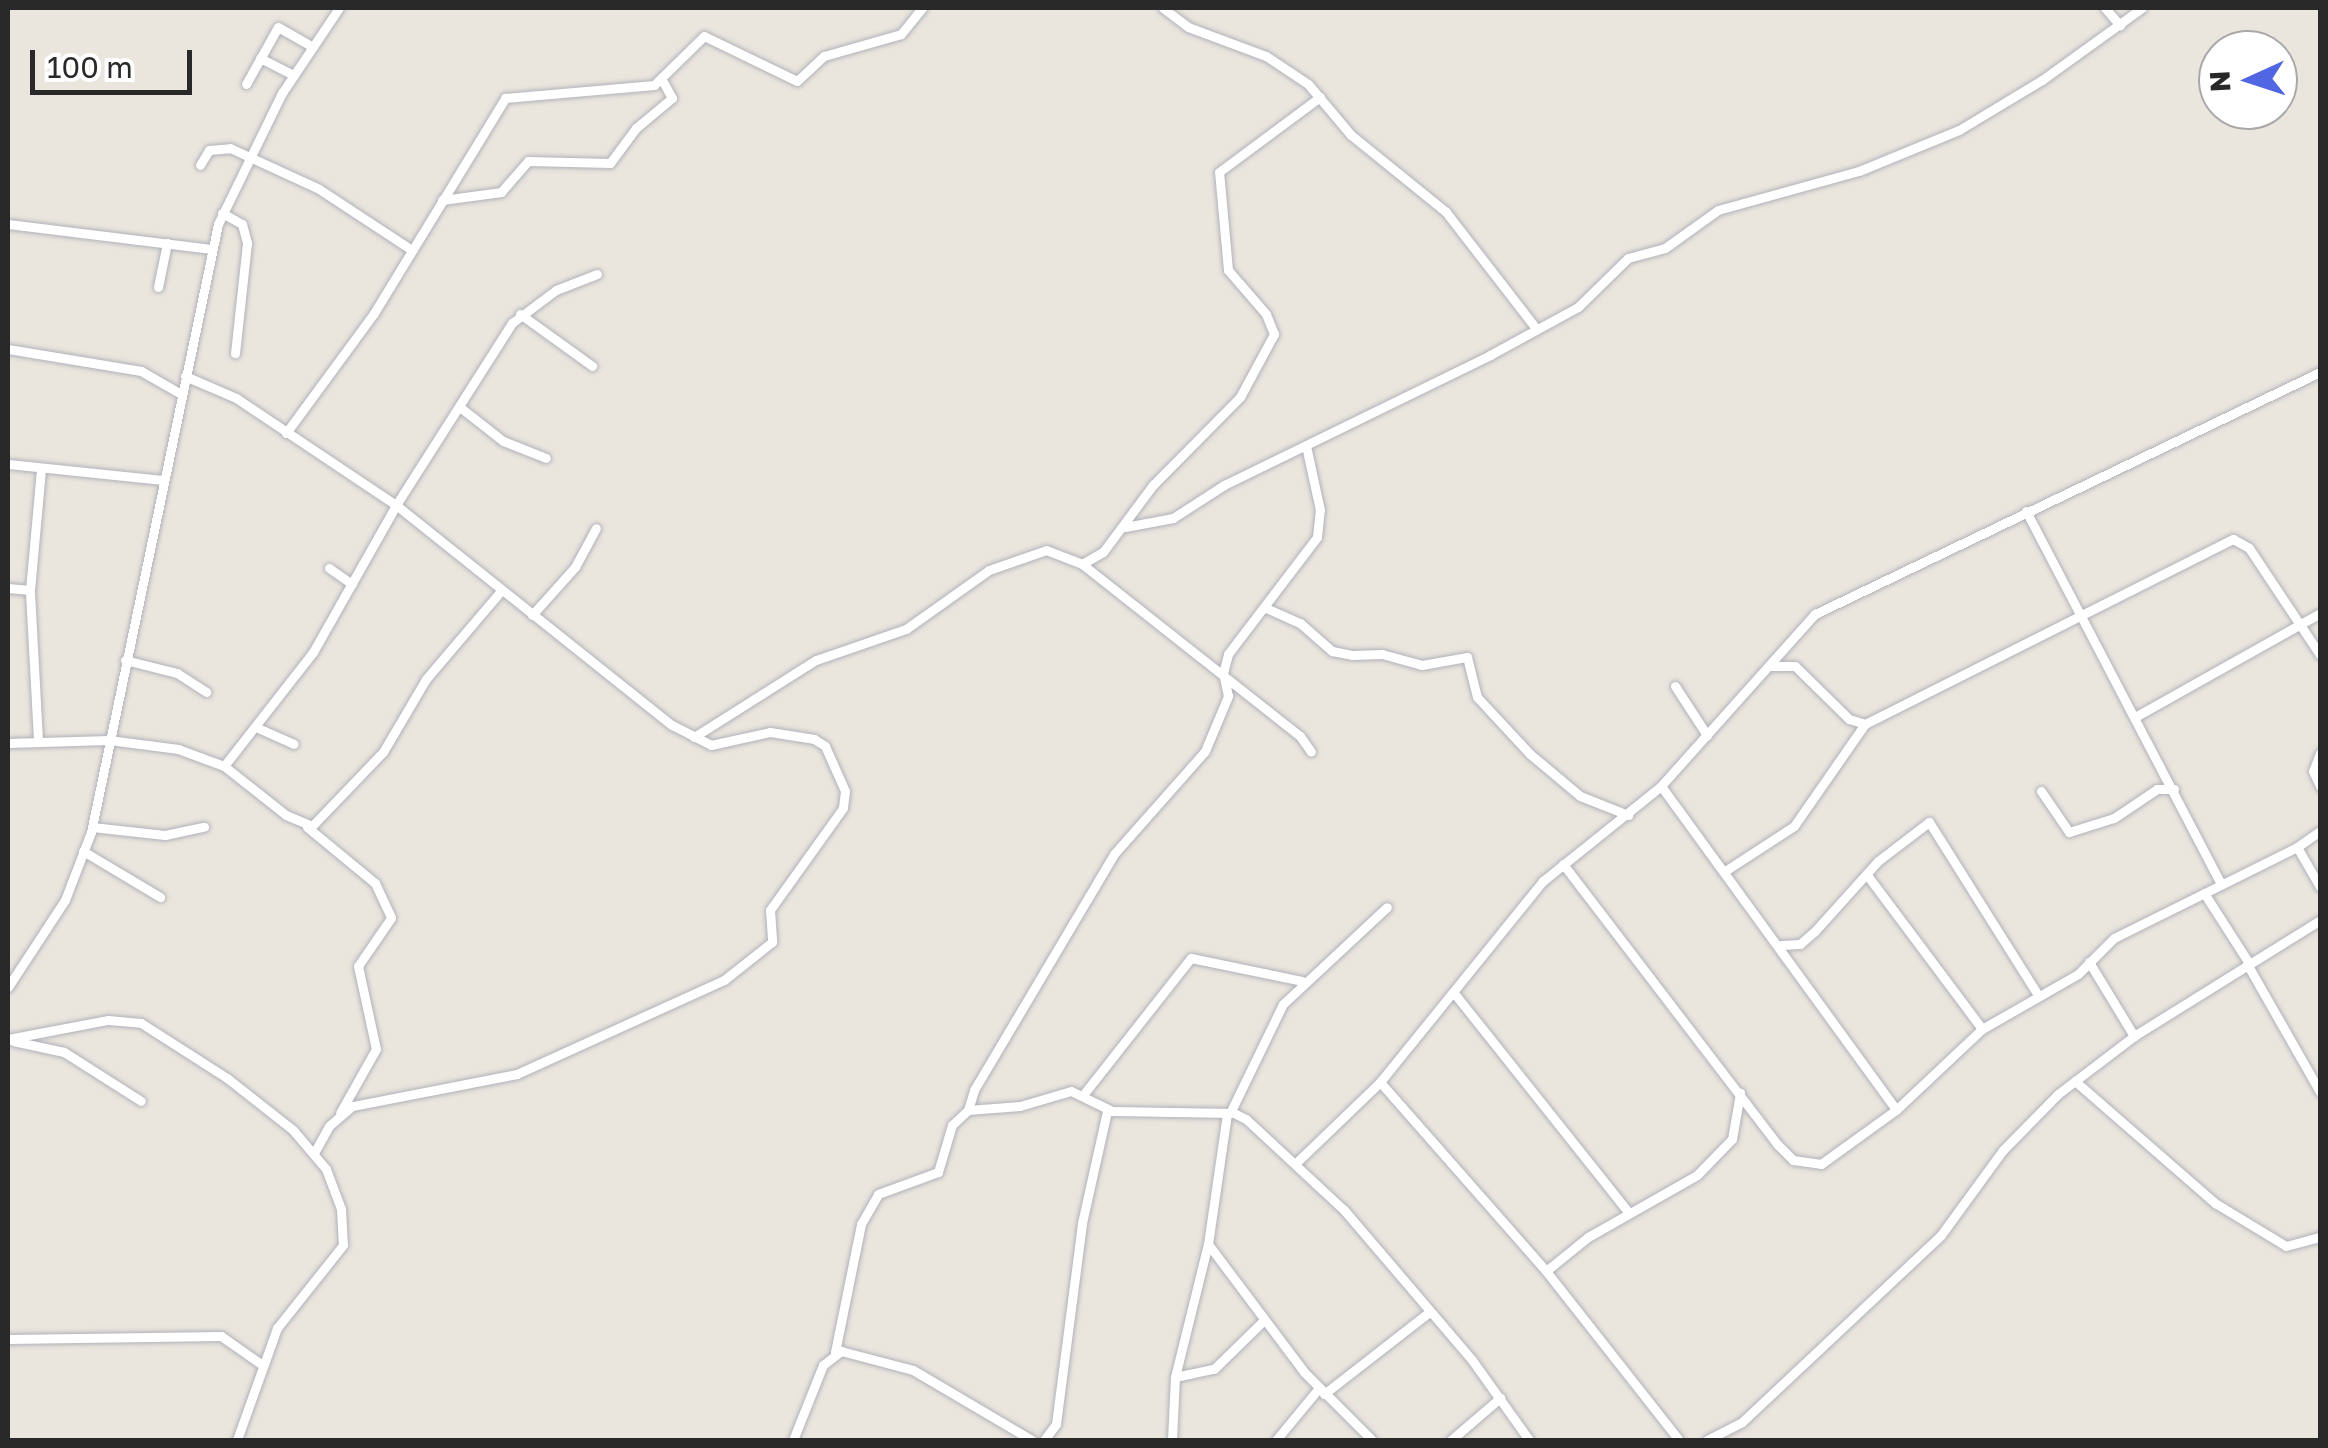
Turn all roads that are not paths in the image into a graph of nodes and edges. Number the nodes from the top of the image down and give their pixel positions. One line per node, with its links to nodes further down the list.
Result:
1 (339, 8): 7 (street)
2 (922, 8): 10 (street)
3 (1163, 8): 12 (street)
4 (2104, 8): 6 (street)
5 (2142, 8): 6 (street)
6 (2120, 25): 24 (street)
7 (313, 47): 8 (street); 9 (street)
8 (260, 58): 9 (street); 11 (street)
9 (294, 75): 13 (street)
10 (662, 80): 15 (street); 15 (street)
11 (246, 84)
12 (1320, 96): 24 (street); 40 (street)
13 (248, 156): 14 (street); 16 (street); 20 (street)
14 (200, 165)
15 (442, 200): 20 (street)
16 (222, 214): 19 (street); 26 (street)
17 (8, 224): 18 (street)
18 (168, 243): 19 (street); 22 (street)
19 (211, 249): 29 (street)
20 (412, 250): 32 (street)
21 (597, 274): 23 (street)
22 (158, 286)
23 (520, 314): 27 (street); 31 (street)
24 (1535, 327): 33 (street)
25 (8, 349): 30 (street)
26 (235, 353)
27 (592, 366)
28 (2320, 372): 39 (street)
29 (185, 376): 30 (street); 32 (street)
30 (181, 394): 37 (street)
31 (460, 408): 34 (street); 38 (street)
32 (286, 432): 38 (street)
33 (1306, 446): 40 (street); 48 (street)
34 (546, 458)
35 (8, 464): 36 (street)
36 (41, 469): 37 (street); 46 (street)
37 (163, 480): 54 (street)
38 (396, 505): 44 (street); 47 (street)
39 (2026, 511): 49 (street); 55 (street)
40 (1125, 527): 42 (street)
41 (596, 528): 51 (street)
42 (1082, 564): 56 (street); 63 (street)
43 (330, 568): 44 (street)
44 (352, 584): 61 (street)
45 (8, 588): 46 (street)
46 (30, 590): 64 (street)
47 (500, 592): 51 (street); 78 (street)
48 (1266, 608): 56 (street); 75 (street)
49 (2081, 613): 52 (street); 59 (street); 60 (street)
50 (2320, 613): 52 (street)
51 (532, 615): 63 (street)
52 (2302, 624): 53 (street); 59 (street)
53 (2320, 654)
54 (126, 660): 58 (street); 65 (street)
55 (1768, 667): 60 (street); 62 (street)
56 (1226, 681): 68 (street); 107 (street)
57 (1675, 686): 62 (street)
58 (206, 692)
59 (2135, 717): 73 (street)
60 (1865, 724): 83 (street)
61 (258, 728): 67 (street); 70 (street)
62 (1707, 735): 71 (street)
63 (694, 737): 110 (street)
64 (38, 740): 65 (street); 66 (street)
65 (109, 740): 70 (street); 76 (street)
66 (8, 742)
67 (294, 744)
68 (1311, 752)
69 (2320, 753): 72 (street)
70 (224, 766): 78 (street)
71 (1661, 786): 75 (street); 83 (street)
72 (2320, 786)
73 (2174, 789): 74 (street); 85 (street)
74 (2041, 790)
75 (1628, 815): 82 (street)
76 (92, 827): 77 (street); 81 (street)
77 (204, 827)
78 (307, 827): 110 (street)
79 (2320, 831): 80 (street)
80 (2298, 847): 85 (street); 86 (street)
81 (84, 851): 88 (street); 95 (street)
82 (1564, 864): 96 (street); 104 (street)
83 (1725, 872): 91 (street)
84 (1867, 875): 91 (street); 97 (street); 98 (street)
85 (2221, 884): 87 (street)
86 (2320, 887)
87 (2204, 893): 92 (street); 93 (street)
88 (160, 896)
89 (1387, 908): 94 (street)
90 (2320, 920): 93 (street)
91 (1781, 945): 109 (street)
92 (2089, 962): 97 (street); 99 (street)
93 (2248, 964): 99 (street); 103 (street)
94 (1302, 981): 105 (street); 111 (street)
95 (8, 987)
96 (1454, 993): 102 (street); 114 (street)
97 (2038, 995): 98 (street)
98 (1982, 1030): 109 (street)
99 (2134, 1036): 101 (street)
100 (9, 1039): 106 (street); 112 (street)
101 (2076, 1081): 115 (street); 136 (street)
102 (1380, 1082): 113 (street); 117 (street)
103 (2320, 1092)
104 (1740, 1093): 109 (street); 114 (street)
105 (1083, 1095): 107 (street); 108 (street)
106 (141, 1101)
107 (968, 1110): 121 (street)
108 (1107, 1110): 111 (street); 129 (street)
109 (1896, 1110)
110 (340, 1113): 112 (street)
111 (1228, 1113): 113 (street); 116 (street)
112 (314, 1151): 122 (street)
113 (1298, 1162): 118 (street)
114 (1628, 1212): 117 (street)
115 (2320, 1236)
116 (1208, 1244): 119 (street); 123 (street)
117 (1546, 1271): 135 (street)
118 (1428, 1313): 124 (street); 125 (street)
119 (1264, 1320): 123 (street); 124 (street)
120 (8, 1339): 122 (street)
121 (835, 1352): 127 (street); 128 (street)
122 (261, 1364): 126 (street)
123 (1175, 1377): 130 (street)
124 (1322, 1391): 131 (street); 132 (street)
125 (1500, 1398): 133 (street); 134 (street)
126 (237, 1440)
127 (793, 1440)
128 (1032, 1440)
129 (1044, 1440)
130 (1172, 1440)
131 (1276, 1440)
132 (1372, 1440)
133 (1451, 1440)
134 (1529, 1440)
135 (1679, 1440)
136 (1707, 1440)

